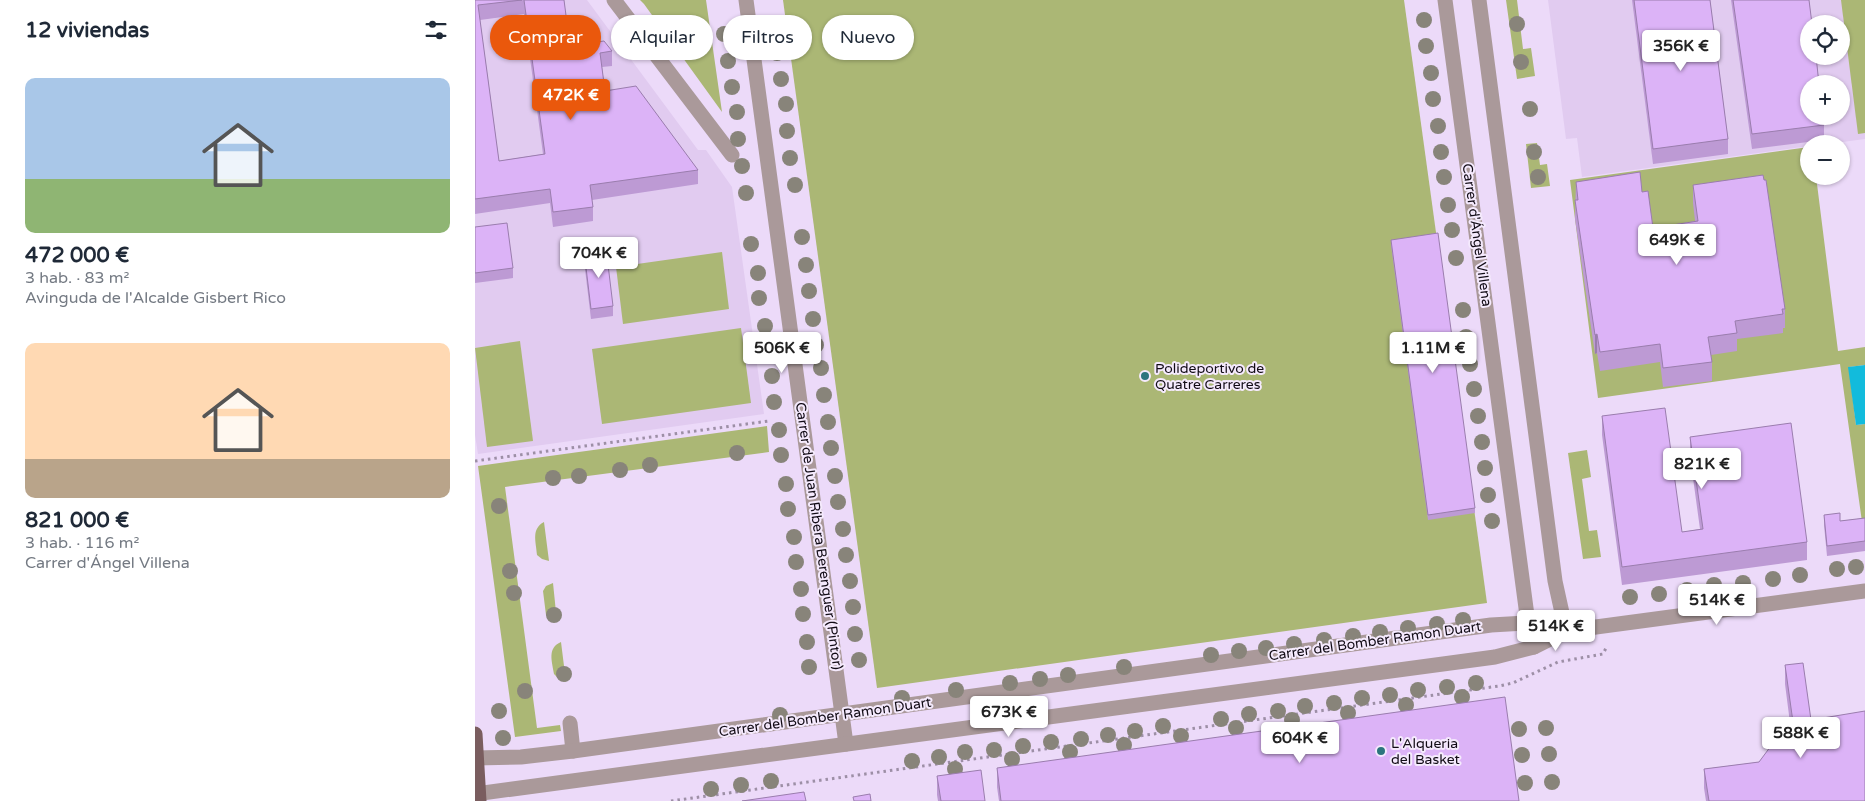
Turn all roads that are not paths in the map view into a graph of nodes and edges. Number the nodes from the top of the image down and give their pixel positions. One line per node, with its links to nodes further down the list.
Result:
1 (614, 0): 5 (street)
2 (746, 0): 10 (street, Carrer de Juan Ribera Berenguer (Pintor))
3 (1445, 0): 7 (street, Carrer d'Ángel Villena)
4 (1479, 0): 8 (street)
5 (732, 155)
6 (1865, 591): 8 (street)
7 (1528, 623): 8 (street, Carrer del Bomber Ramon Duart); 9 (street, Carrer d'Ángel Villena); 10 (street, Carrer del Bomber Ramon Duart)
8 (1566, 631): 9 (street)
9 (1533, 647): 13 (street)
10 (843, 714): 13 (street, Carrer de Juan Ribera Berenguer (Pintor)); 14 (street, Carrer del Bomber Ramon Duart)
11 (570, 723): 14 (street)
12 (475, 734): 15 (main road)
13 (846, 744): 16 (street)
14 (573, 751): 15 (street, Carrer del Bomber Ramon Duart)
15 (476, 758): 16 (main road)
16 (478, 796)

